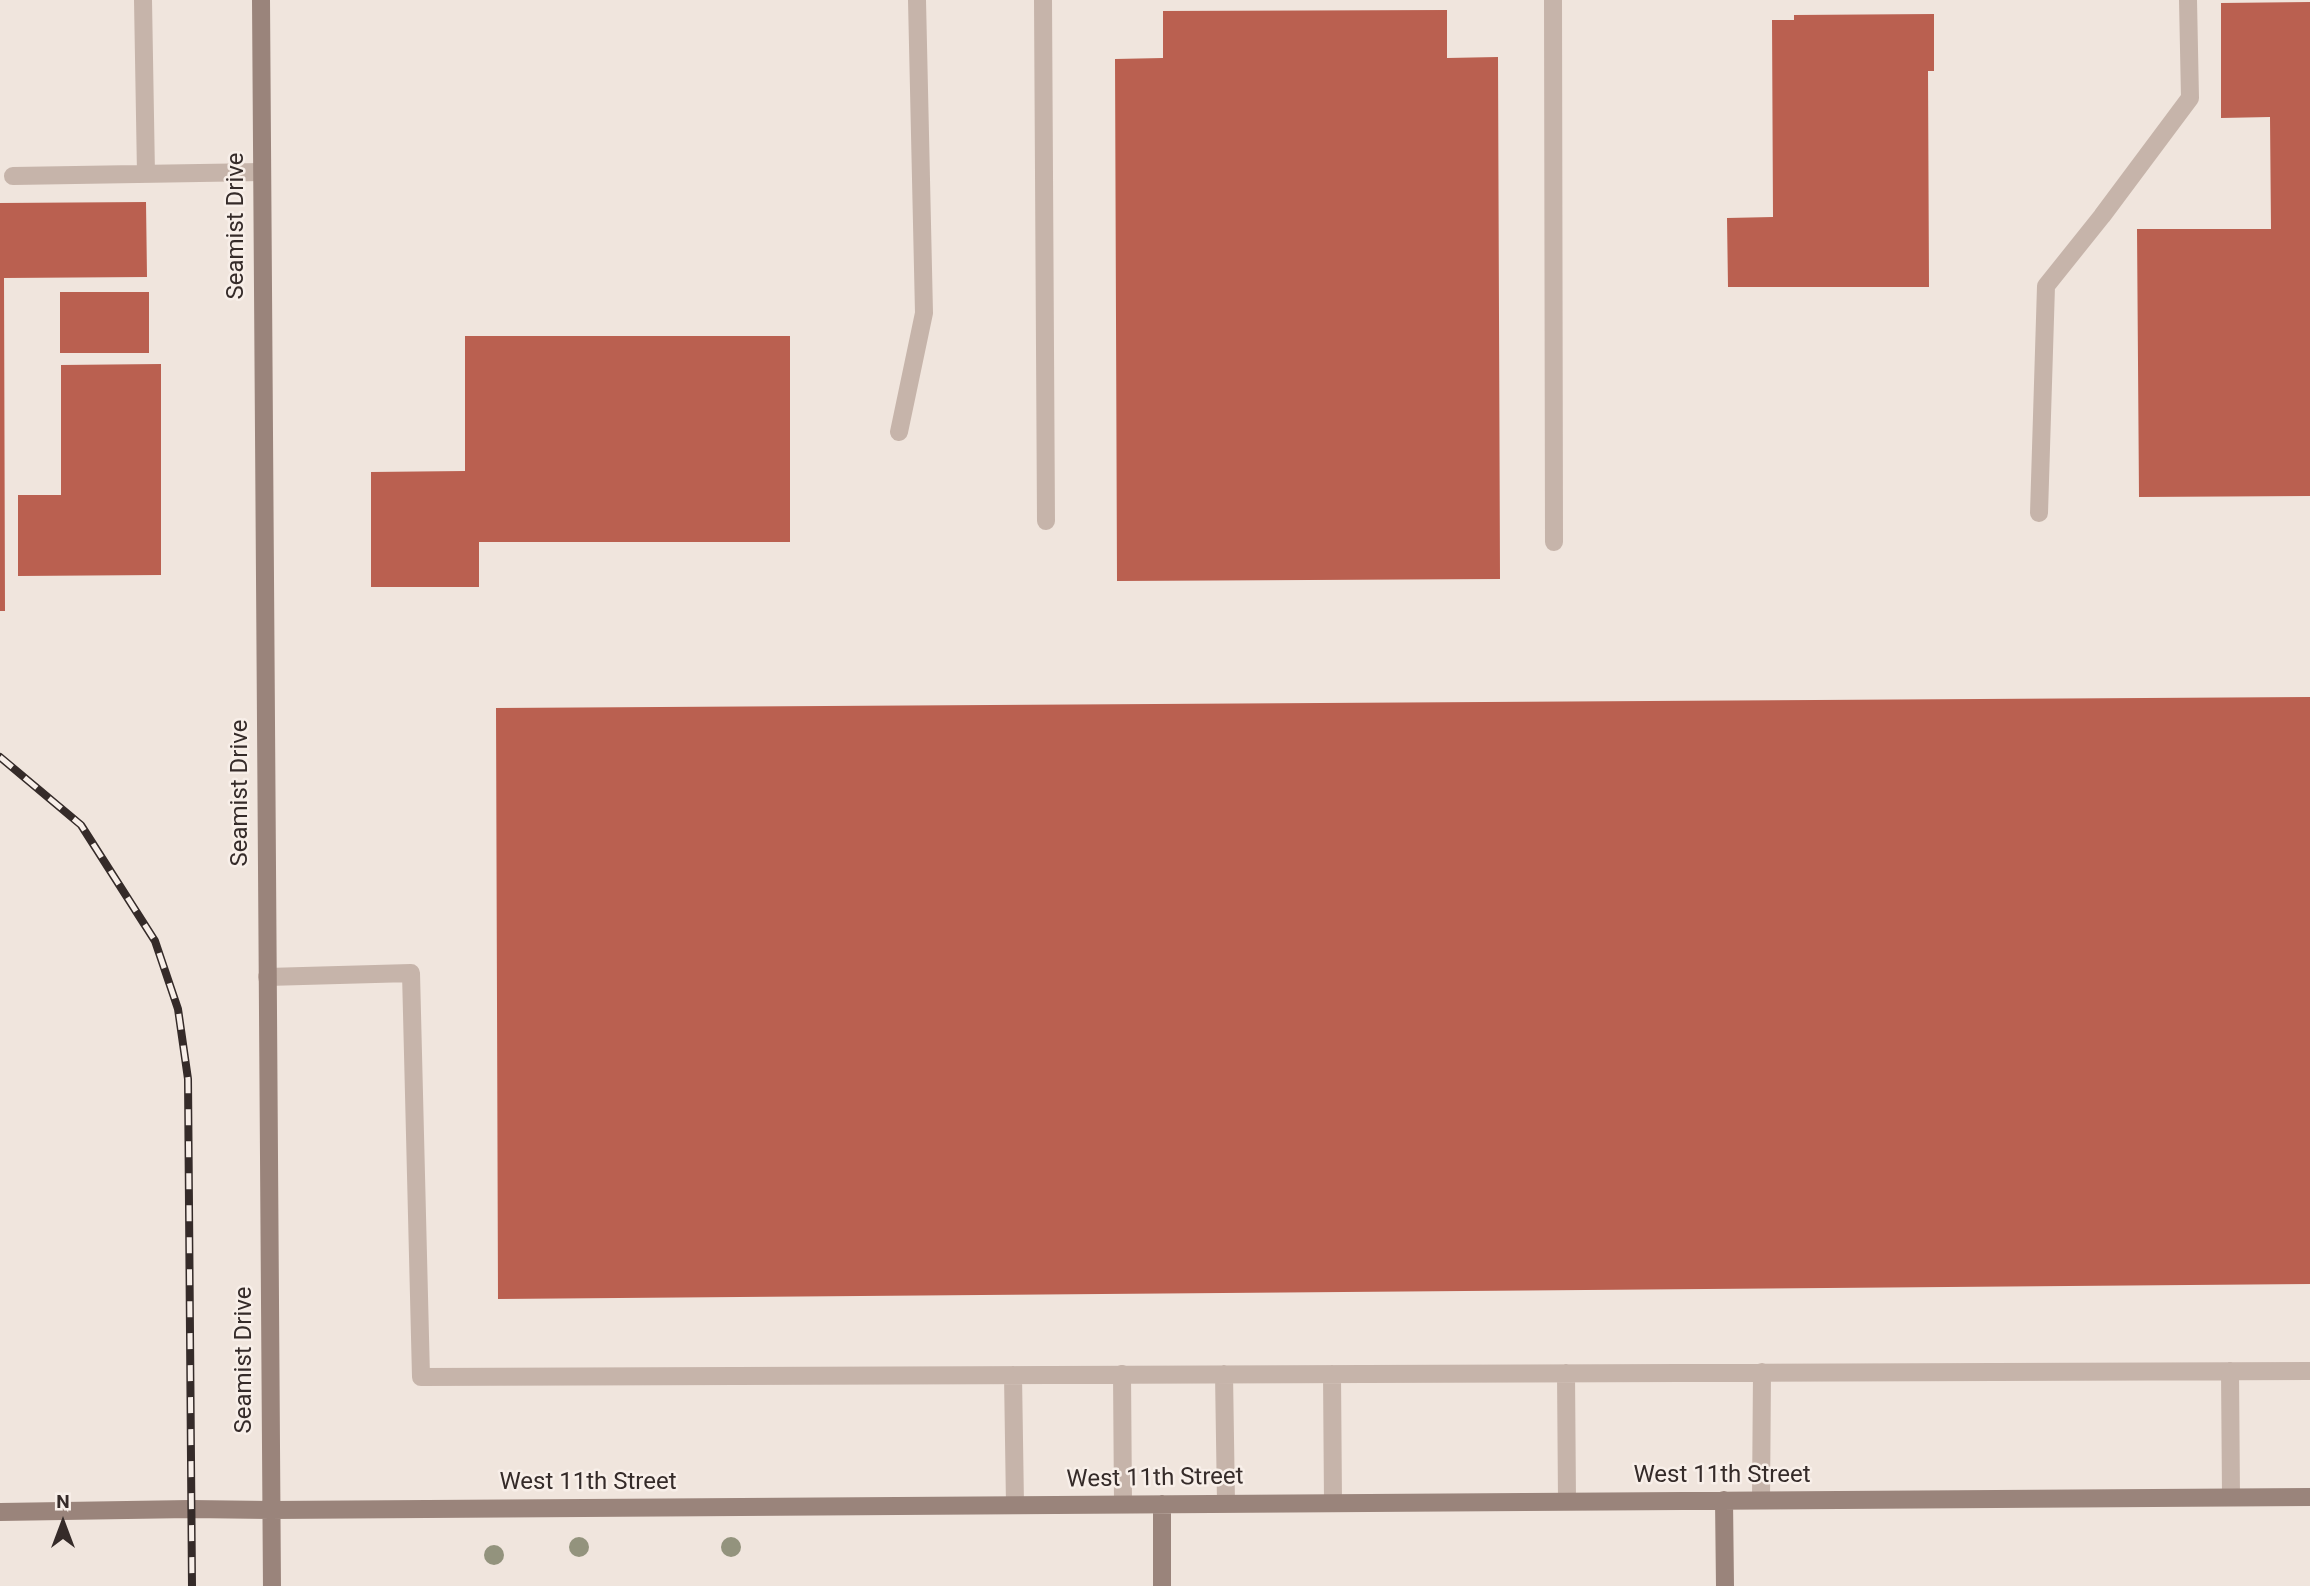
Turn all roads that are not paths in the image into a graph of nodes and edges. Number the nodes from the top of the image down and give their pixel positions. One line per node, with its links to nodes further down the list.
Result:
1 (143, 0): 8 (lane)
2 (261, 0): 7 (main road, Seamist Drive)
3 (917, 0): 10 (lane)
4 (1043, 0): 12 (lane)
5 (1553, 0): 13 (lane)
6 (2188, 0): 11 (lane)
7 (261, 172): 8 (lane); 14 (main road, Seamist Drive)
8 (146, 174): 9 (lane)
9 (13, 176)
10 (899, 432)
11 (2039, 513)
12 (1045, 521)
13 (1554, 542)
14 (267, 977): 22 (lane); 33 (main road, Seamist Drive)
15 (2230, 1371): 16 (lane); 17 (lane); 23 (lane)
16 (2310, 1371)
17 (1762, 1372): 18 (lane); 26 (lane)
18 (1566, 1373): 21 (lane); 27 (lane)
19 (1122, 1374): 20 (lane); 22 (lane); 30 (lane)
20 (1224, 1374): 21 (lane); 28 (lane)
21 (1332, 1374): 29 (lane)
22 (1013, 1375): 32 (lane)
23 (2231, 1497): 24 (main road, West 11th Street); 26 (main road, West 11th Street)
24 (2310, 1497)
25 (1724, 1500): 26 (main road, West 11th Street); 27 (main road, West 11th Street); 37 (main road)
26 (1761, 1500)
27 (1567, 1501): 29 (main road, West 11th Street)
28 (1226, 1503): 29 (main road, West 11th Street); 31 (main road, West 11th Street)
29 (1333, 1503)
30 (1123, 1504): 31 (main road, West 11th Street); 32 (main road, West 11th Street)
31 (1162, 1504): 36 (main road)
32 (1015, 1505): 33 (main road, West 11th Street)
33 (270, 1510): 34 (main road, West 11th Street); 35 (main road, Seamist Drive)
34 (0, 1512)
35 (272, 1586)
36 (1162, 1586)
37 (1725, 1586)

